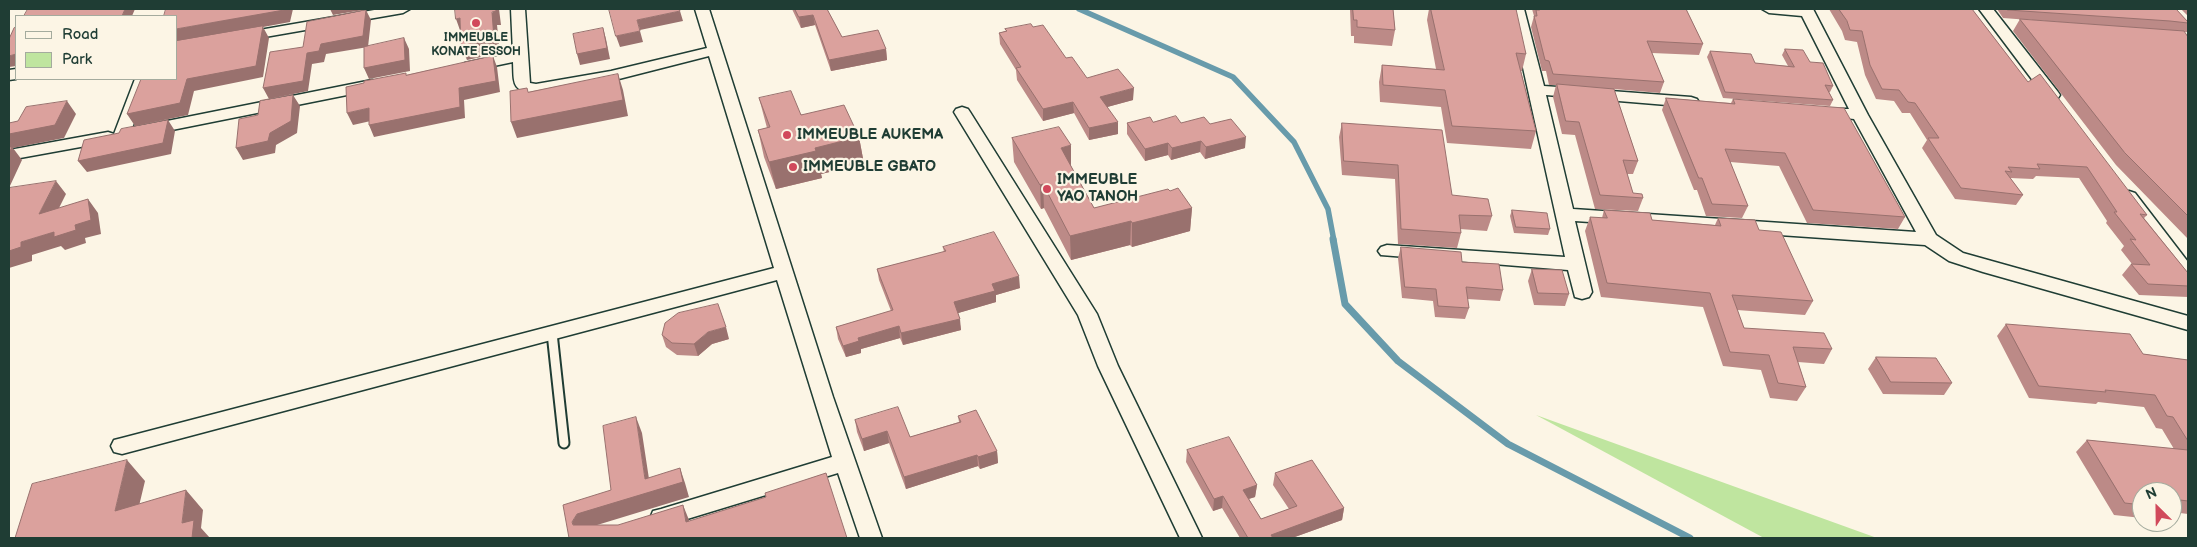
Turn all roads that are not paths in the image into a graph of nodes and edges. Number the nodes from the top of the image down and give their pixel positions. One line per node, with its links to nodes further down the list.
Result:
1 (403, 9): 10 (street)
2 (518, 9): 12 (street)
3 (702, 9): 11 (street)
4 (1517, 9): 16 (street)
5 (1769, 9): 7 (street)
6 (1986, 9): 8 (street)
7 (1807, 10): 21 (street)
8 (1998, 24): 9 (street); 18 (street)
9 (2017, 25)
10 (226, 39)
11 (715, 50): 12 (street); 29 (street)
12 (520, 56): 13 (street)
13 (453, 69)
14 (143, 80): 22 (street)
15 (387, 82): 22 (street)
16 (1538, 90): 17 (street); 25 (street)
17 (1704, 103)
18 (2063, 110)
19 (1811, 111): 21 (street)
20 (962, 112): 39 (street)
21 (1860, 115): 26 (street)
22 (122, 134): 23 (street)
23 (9, 155)
24 (2117, 181): 30 (street)
25 (1563, 214): 26 (street); 28 (street)
26 (1929, 239): 32 (street)
27 (1387, 251): 28 (street)
28 (1576, 264): 31 (street)
29 (784, 272): 33 (street); 36 (street)
30 (2188, 275)
31 (1582, 292)
32 (2188, 323)
33 (552, 333): 34 (lane); 35 (street)
34 (564, 443)
35 (122, 446)
36 (844, 462): 37 (street); 38 (street)
37 (639, 524)
38 (871, 538)
39 (1191, 538)

